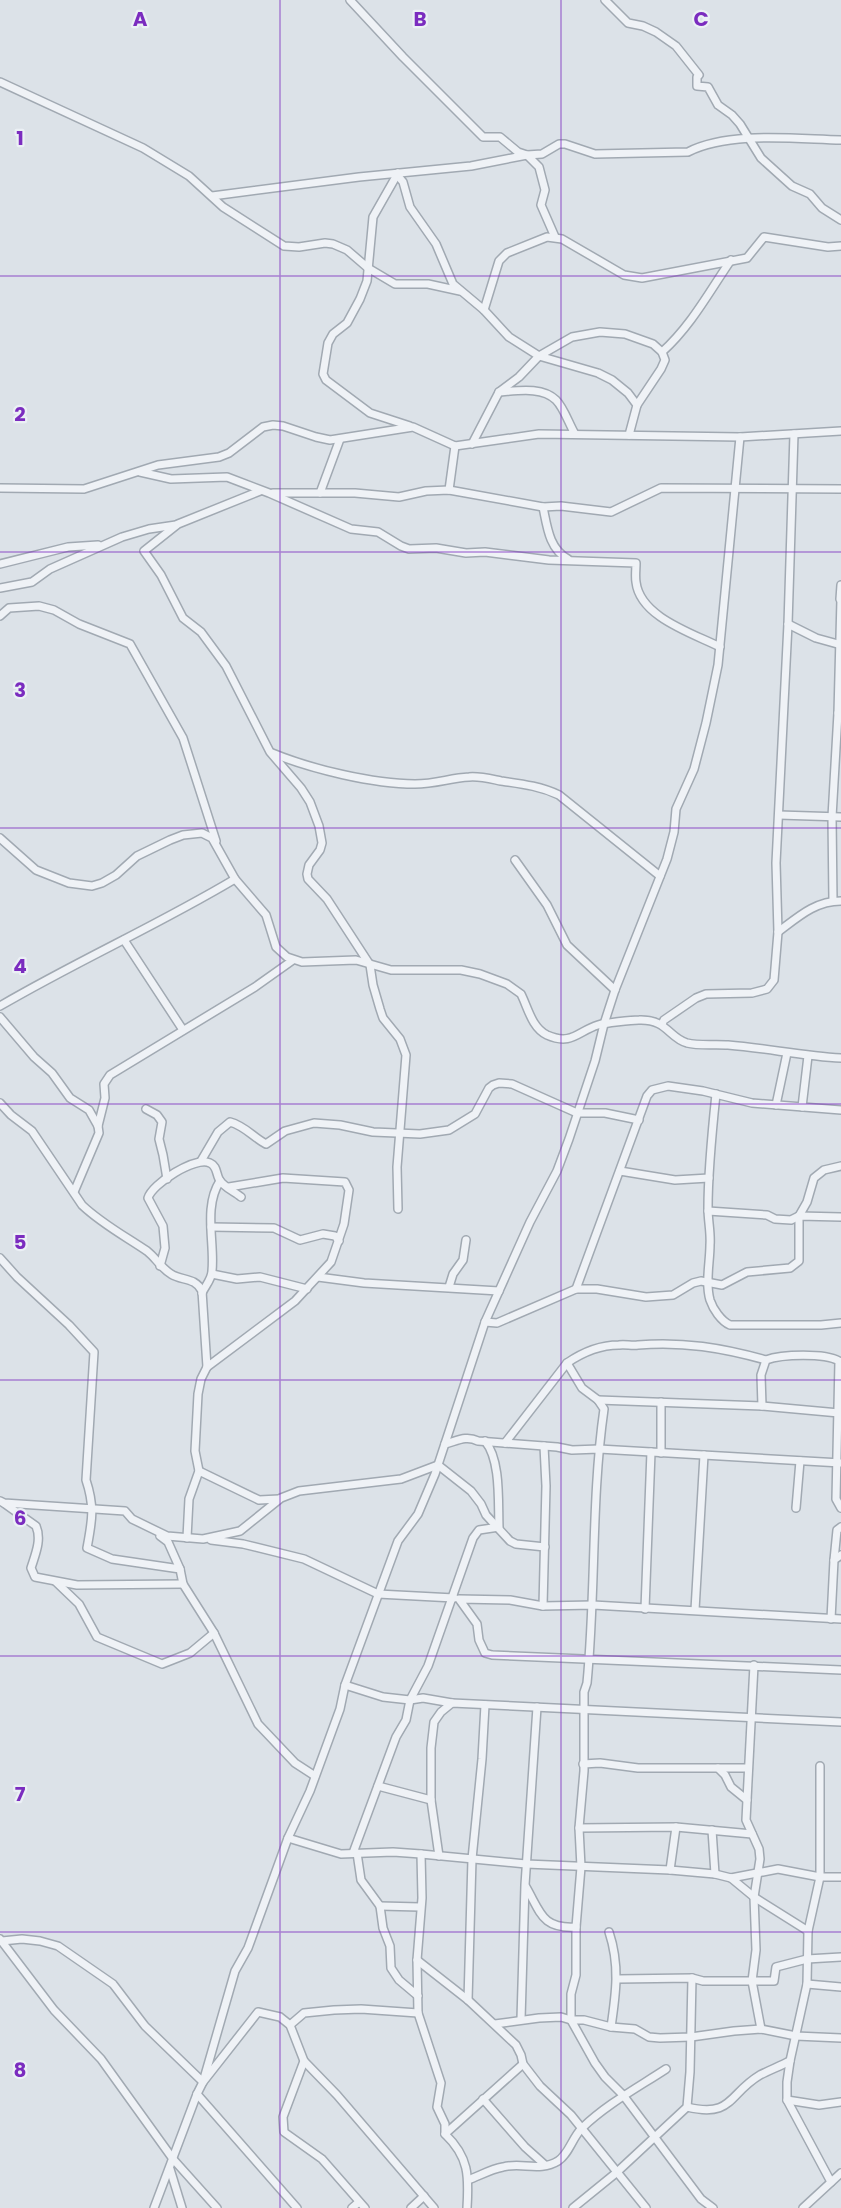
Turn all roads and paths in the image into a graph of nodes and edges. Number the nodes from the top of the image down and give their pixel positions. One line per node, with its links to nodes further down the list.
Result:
1 (350, 0): 6 (street)
2 (605, 0): 4 (street)
3 (0, 82): 8 (street)
4 (748, 138): 5 (street); 6 (street); 9 (street)
5 (841, 140)
6 (526, 155): 7 (street); 10 (street)
7 (398, 175): 8 (street); 13 (street); 14 (street)
8 (212, 196): 13 (street)
9 (841, 220)
10 (555, 237): 12 (street); 15 (street)
11 (841, 246): 12 (street)
12 (731, 260): 16 (street)
13 (368, 268): 14 (street); 20 (street)
14 (460, 291): 15 (street)
15 (484, 310): 17 (street)
16 (662, 352): 17 (street); 19 (street)
17 (539, 356): 18 (street); 19 (street)
18 (499, 392): 22 (street); 27 (street)
19 (637, 405): 24 (street)
20 (413, 427): 26 (street); 28 (street)
21 (841, 431): 23 (street)
22 (575, 434): 24 (street); 27 (street)
23 (794, 434): 25 (street); 30 (street)
24 (629, 435): 25 (street)
25 (740, 437): 34 (street)
26 (340, 439): 29 (street); 37 (street)
27 (472, 444): 28 (street)
28 (455, 446): 33 (street)
29 (137, 472): 31 (street); 35 (street)
30 (791, 487): 32 (street); 34 (street); 47 (street)
31 (0, 488)
32 (841, 489)
33 (449, 490): 37 (street); 38 (street)
34 (735, 490): 38 (street); 49 (street)
35 (260, 491): 36 (street); 39 (street)
36 (269, 493): 37 (street); 41 (street)
37 (320, 493)
38 (543, 507): 41 (street)
39 (178, 524): 40 (street); 51 (street)
40 (101, 545): 42 (street); 44 (street)
41 (591, 561): 49 (street)
42 (0, 564)
43 (841, 585): 45 (street)
44 (0, 588)
45 (841, 599): 48 (street)
46 (0, 616): 56 (street)
47 (788, 624): 48 (street); 52 (street)
48 (840, 645): 50 (street)
49 (720, 647): 58 (street)
50 (839, 713): 53 (street)
51 (270, 752): 58 (street); 64 (street)
52 (779, 815): 53 (street); 61 (street)
53 (832, 817): 54 (street); 60 (street)
54 (841, 817)
55 (0, 838): 56 (street)
56 (217, 845): 59 (street)
57 (515, 860): 65 (street)
58 (660, 876): 65 (street)
59 (235, 879): 62 (street); 63 (street)
60 (837, 901): 61 (street)
61 (778, 932): 69 (street)
62 (124, 940): 66 (street); 70 (street)
63 (293, 960): 64 (street); 70 (street)
64 (370, 965): 68 (street); 83 (street)
65 (615, 990): 68 (street)
66 (0, 1006)
67 (0, 1017): 82 (street)
68 (604, 1024): 69 (street); 80 (street)
69 (662, 1024): 71 (street)
70 (183, 1030): 82 (street)
71 (787, 1053): 72 (street); 76 (street)
72 (808, 1056): 73 (street); 77 (street)
73 (841, 1058)
74 (716, 1094): 76 (street); 81 (street); 87 (street)
75 (0, 1103): 91 (street)
76 (776, 1105): 77 (street)
77 (802, 1107): 79 (street)
78 (146, 1109): 88 (street)
79 (841, 1110)
80 (577, 1113): 81 (street); 83 (street); 108 (street)
81 (639, 1120): 86 (street)
82 (98, 1126): 91 (street)
83 (400, 1133): 84 (street); 93 (street)
84 (201, 1161): 88 (street); 89 (street)
85 (841, 1166): 95 (street)
86 (620, 1171): 87 (street); 107 (street)
87 (709, 1178): 94 (street)
88 (167, 1179): 101 (street)
89 (220, 1181): 90 (street); 97 (street)
90 (229, 1187): 92 (street); 98 (street)
91 (74, 1192): 101 (street)
92 (242, 1197)
93 (398, 1209)
94 (708, 1210): 95 (street); 104 (street)
95 (799, 1216): 96 (street); 104 (street)
96 (841, 1217)
97 (211, 1227): 98 (street); 102 (street)
98 (339, 1240): 103 (street)
99 (466, 1240): 105 (street)
100 (0, 1258): 133 (street)
101 (160, 1266): 109 (street)
102 (212, 1274): 106 (street); 109 (street)
103 (318, 1277): 105 (street); 106 (street)
104 (708, 1283): 107 (street); 111 (street)
105 (449, 1287): 108 (street)
106 (307, 1289): 114 (street)
107 (576, 1289): 110 (street)
108 (499, 1291): 110 (street)
109 (202, 1293): 114 (street)
110 (485, 1322): 121 (street)
111 (841, 1323)
112 (766, 1360): 113 (street); 117 (street); 118 (street)
113 (567, 1363): 115 (street); 120 (street)
114 (207, 1367): 130 (street)
115 (598, 1400): 116 (street); 123 (street)
116 (661, 1402): 117 (street); 125 (street)
117 (762, 1406): 118 (street)
118 (839, 1413): 128 (street)
119 (485, 1441): 120 (street); 121 (street); 136 (street)
120 (505, 1443): 122 (street)
121 (445, 1444): 129 (street)
122 (543, 1446): 123 (street); 141 (street)
123 (598, 1449): 124 (street); 148 (street)
124 (651, 1452): 125 (street); 150 (street)
125 (661, 1453): 126 (street)
126 (704, 1455): 127 (street); 151 (street)
127 (800, 1461): 128 (street); 134 (street)
128 (839, 1463): 135 (street)
129 (438, 1465): 131 (street); 136 (street); 146 (street)
130 (199, 1471): 131 (street); 139 (street)
131 (281, 1498): 140 (street)
132 (2, 1502): 133 (street); 144 (street)
133 (92, 1508): 138 (street); 143 (street)
134 (796, 1508)
135 (841, 1508)
136 (499, 1527): 141 (street); 147 (street)
137 (841, 1527): 142 (street)
138 (156, 1532): 139 (street); 143 (street)
139 (187, 1538): 140 (street)
140 (203, 1539): 146 (street)
141 (544, 1547): 149 (street)
142 (838, 1558): 152 (street)
143 (180, 1569): 145 (street)
144 (54, 1580): 145 (street); 154 (street)
145 (183, 1584): 154 (street)
146 (378, 1594): 147 (street); 158 (street)
147 (456, 1598): 149 (street); 155 (street); 159 (street)
148 (593, 1605): 149 (street); 150 (street); 155 (street)
149 (543, 1606)
150 (645, 1609): 151 (street)
151 (695, 1610): 152 (street)
152 (831, 1619): 153 (street)
153 (841, 1619)
154 (214, 1633): 170 (street)
155 (589, 1658): 156 (street); 163 (street)
156 (754, 1665): 157 (street); 164 (street)
157 (841, 1670)
158 (345, 1685): 159 (street); 170 (street)
159 (410, 1700): 160 (street); 171 (street)
160 (452, 1703): 161 (street); 172 (street)
161 (485, 1705): 162 (street); 182 (street)
162 (537, 1707): 163 (street); 183 (street)
163 (585, 1708): 164 (street); 166 (street)
164 (753, 1719): 165 (street); 168 (street)
165 (841, 1722)
166 (584, 1764): 169 (street); 175 (street)
167 (820, 1766): 188 (street)
168 (748, 1767): 169 (street); 173 (street)
169 (718, 1768): 173 (street)
170 (315, 1776): 178 (street)
171 (378, 1786): 172 (street); 179 (street)
172 (431, 1800): 181 (street)
173 (747, 1800): 177 (street)
174 (676, 1827): 175 (street); 176 (street); 185 (street)
175 (579, 1828): 184 (street)
176 (712, 1830): 177 (street); 187 (street)
177 (752, 1834): 186 (street)
178 (288, 1838): 179 (street); 223 (street)
179 (355, 1853): 180 (street); 193 (street)
180 (421, 1854): 181 (street); 194 (street)
181 (440, 1856): 182 (street)
182 (472, 1859): 183 (street); 208 (street)
183 (526, 1864): 184 (street); 191 (street)
184 (580, 1867): 185 (street); 195 (street)
185 (670, 1870): 187 (street)
186 (760, 1871): 188 (street); 190 (street); 192 (street)
187 (715, 1874): 190 (street)
188 (820, 1877): 189 (street); 196 (street)
189 (841, 1877)
190 (732, 1878): 192 (street)
191 (525, 1885): 195 (street); 210 (street)
192 (754, 1897): 196 (street); 204 (street)
193 (380, 1906): 194 (street); 207 (street)
194 (420, 1907): 200 (street)
195 (576, 1927): 211 (street)
196 (808, 1931): 201 (street)
197 (609, 1932): 203 (street)
198 (1, 1940): 223 (street); 233 (street)
199 (841, 1957): 201 (street)
200 (417, 1959): 207 (street); 208 (street)
201 (807, 1959): 204 (street); 205 (street)
202 (692, 1978): 203 (street); 204 (street); 217 (street)
203 (618, 1979): 214 (street)
204 (752, 1982): 215 (street)
205 (807, 1984): 206 (street); 216 (street)
206 (841, 1987)
207 (418, 1996): 209 (street)
208 (468, 2000): 212 (street)
209 (418, 2013): 213 (street); 231 (street)
210 (521, 2019): 211 (street); 212 (street)
211 (571, 2020): 214 (street); 225 (street)
212 (495, 2024): 221 (street)
213 (290, 2025): 219 (street); 223 (street)
214 (611, 2027): 217 (street)
215 (761, 2029): 216 (street); 217 (street)
216 (796, 2036): 218 (street); 220 (street)
217 (691, 2037): 229 (street)
218 (841, 2038)
219 (304, 2061): 240 (street); 241 (street)
220 (790, 2061): 227 (street); 229 (street)
221 (523, 2064): 226 (street); 230 (street)
222 (666, 2068): 225 (street)
223 (203, 2082): 224 (street)
224 (197, 2094): 233 (street); 245 (street)
225 (623, 2095): 230 (street); 232 (street)
226 (483, 2099): 231 (street); 234 (street)
227 (787, 2100): 228 (street); 239 (street)
228 (841, 2102)
229 (687, 2107): 232 (street)
230 (582, 2128): 234 (street); 236 (street)
231 (445, 2134): 238 (street)
232 (654, 2137): 236 (street); 252 (street)
233 (173, 2158): 235 (street); 244 (street)
234 (545, 2165): 238 (street)
235 (170, 2169): 242 (street); 243 (street)
236 (616, 2173): 250 (street); 251 (street)
237 (841, 2173): 239 (street)
238 (468, 2180): 249 (street)
239 (831, 2182): 253 (street)
240 (424, 2196): 247 (street); 248 (street)
241 (362, 2205): 246 (street)
242 (154, 2208)
243 (182, 2208)
244 (217, 2208)
245 (297, 2208)
246 (352, 2208)
247 (411, 2208)
248 (434, 2208)
249 (467, 2208)
250 (573, 2208)
251 (646, 2208)
252 (713, 2208)
253 (803, 2208)

